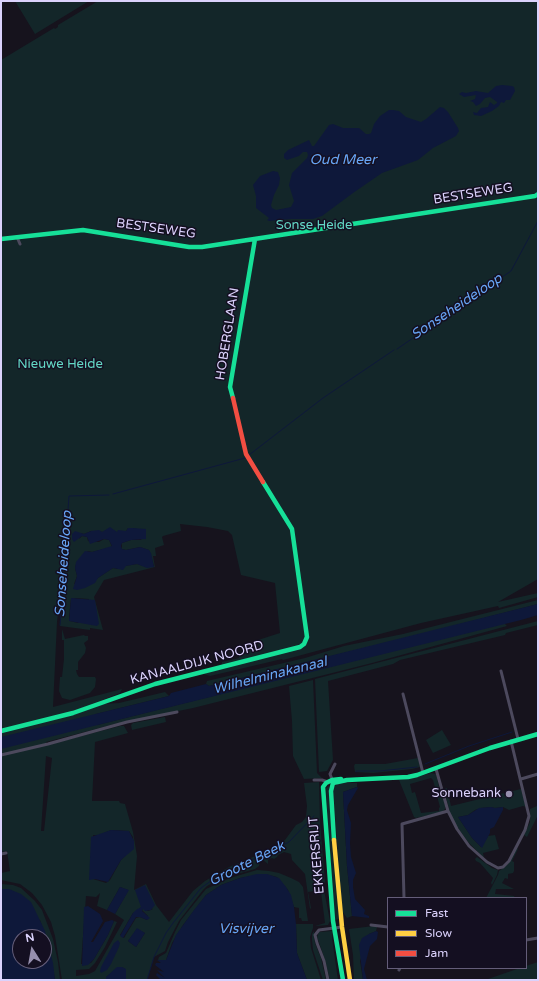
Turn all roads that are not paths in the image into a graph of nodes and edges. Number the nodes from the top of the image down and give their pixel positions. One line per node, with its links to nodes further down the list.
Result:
1 (537, 196): 4 (main road, BESTSEWEG)
2 (17, 237): 3 (main road, BESTSEWEG); 4 (main road, BESTSEWEG); 5 (street)
3 (1, 239)
4 (255, 239): 6 (main road, HOBERGLAAN)
5 (20, 244)
6 (304, 644): 10 (main road, KANAALDIJK NOORD)
7 (501, 671): 12 (street)
8 (404, 694): 17 (street)
9 (177, 712): 14 (street)
10 (1, 731)
11 (538, 734): 12 (main road)
12 (518, 739): 13 (main road)
13 (510, 741): 16 (main road); 19 (street)
14 (1, 755)
15 (335, 764): 21 (street)
16 (436, 769): 17 (main road); 22 (street)
17 (423, 773): 21 (main road)
18 (538, 774): 19 (street)
19 (521, 779): 22 (street)
20 (314, 780): 21 (street)
21 (331, 782): 27 (main road, EKKERSRIJT); 29 (main road, EKKERSRIJT)
22 (448, 812): 25 (street)
23 (6, 853): 24 (street)
24 (1, 854)
25 (404, 897)
26 (371, 925): 28 (street)
27 (342, 927): 29 (street); 34 (main road, EKKERSRIJT)
28 (387, 927)
29 (334, 928): 32 (street); 33 (main road, EKKERSRIJT)
30 (538, 938): 31 (street)
31 (527, 940)
32 (328, 980)
33 (343, 980)
34 (350, 980)

